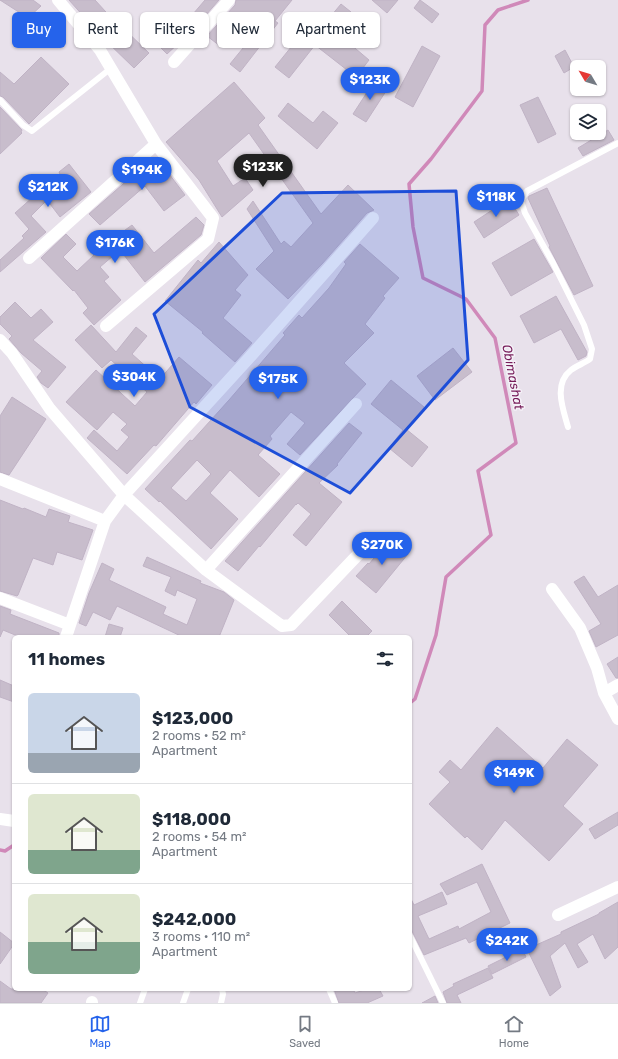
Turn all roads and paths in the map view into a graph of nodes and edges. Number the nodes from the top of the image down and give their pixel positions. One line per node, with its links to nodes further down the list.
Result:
1 (59, 0): 4 (street)
2 (229, 0): 3 (street)
3 (174, 62)
4 (110, 69): 5 (lane); 7 (street)
5 (0, 100)
6 (618, 143): 13 (lane)
7 (156, 144): 9 (street); 10 (street)
8 (373, 218): 15 (street)
9 (29, 258)
10 (106, 326)
11 (0, 340): 15 (street)
12 (356, 404): 18 (street)
13 (568, 427)
14 (0, 479): 16 (street)
15 (124, 495): 16 (street); 18 (street)
16 (105, 521): 21 (street)
17 (369, 543): 18 (street)
18 (206, 570)
19 (552, 589): 24 (street)
20 (0, 598): 21 (street)
21 (70, 625): 22 (street)
22 (67, 635)
23 (618, 685): 24 (street)
24 (604, 693): 25 (street)
25 (618, 719)
26 (0, 819): 27 (street)
27 (12, 821)
28 (618, 887): 29 (street)
29 (558, 915)
30 (412, 940): 39 (lane)
31 (144, 991): 35 (lane)
32 (187, 991): 36 (lane)
33 (222, 991): 37 (lane)
34 (330, 991): 38 (lane)
35 (140, 1003)
36 (183, 1003)
37 (221, 1003)
38 (336, 1003)
39 (443, 1003)

